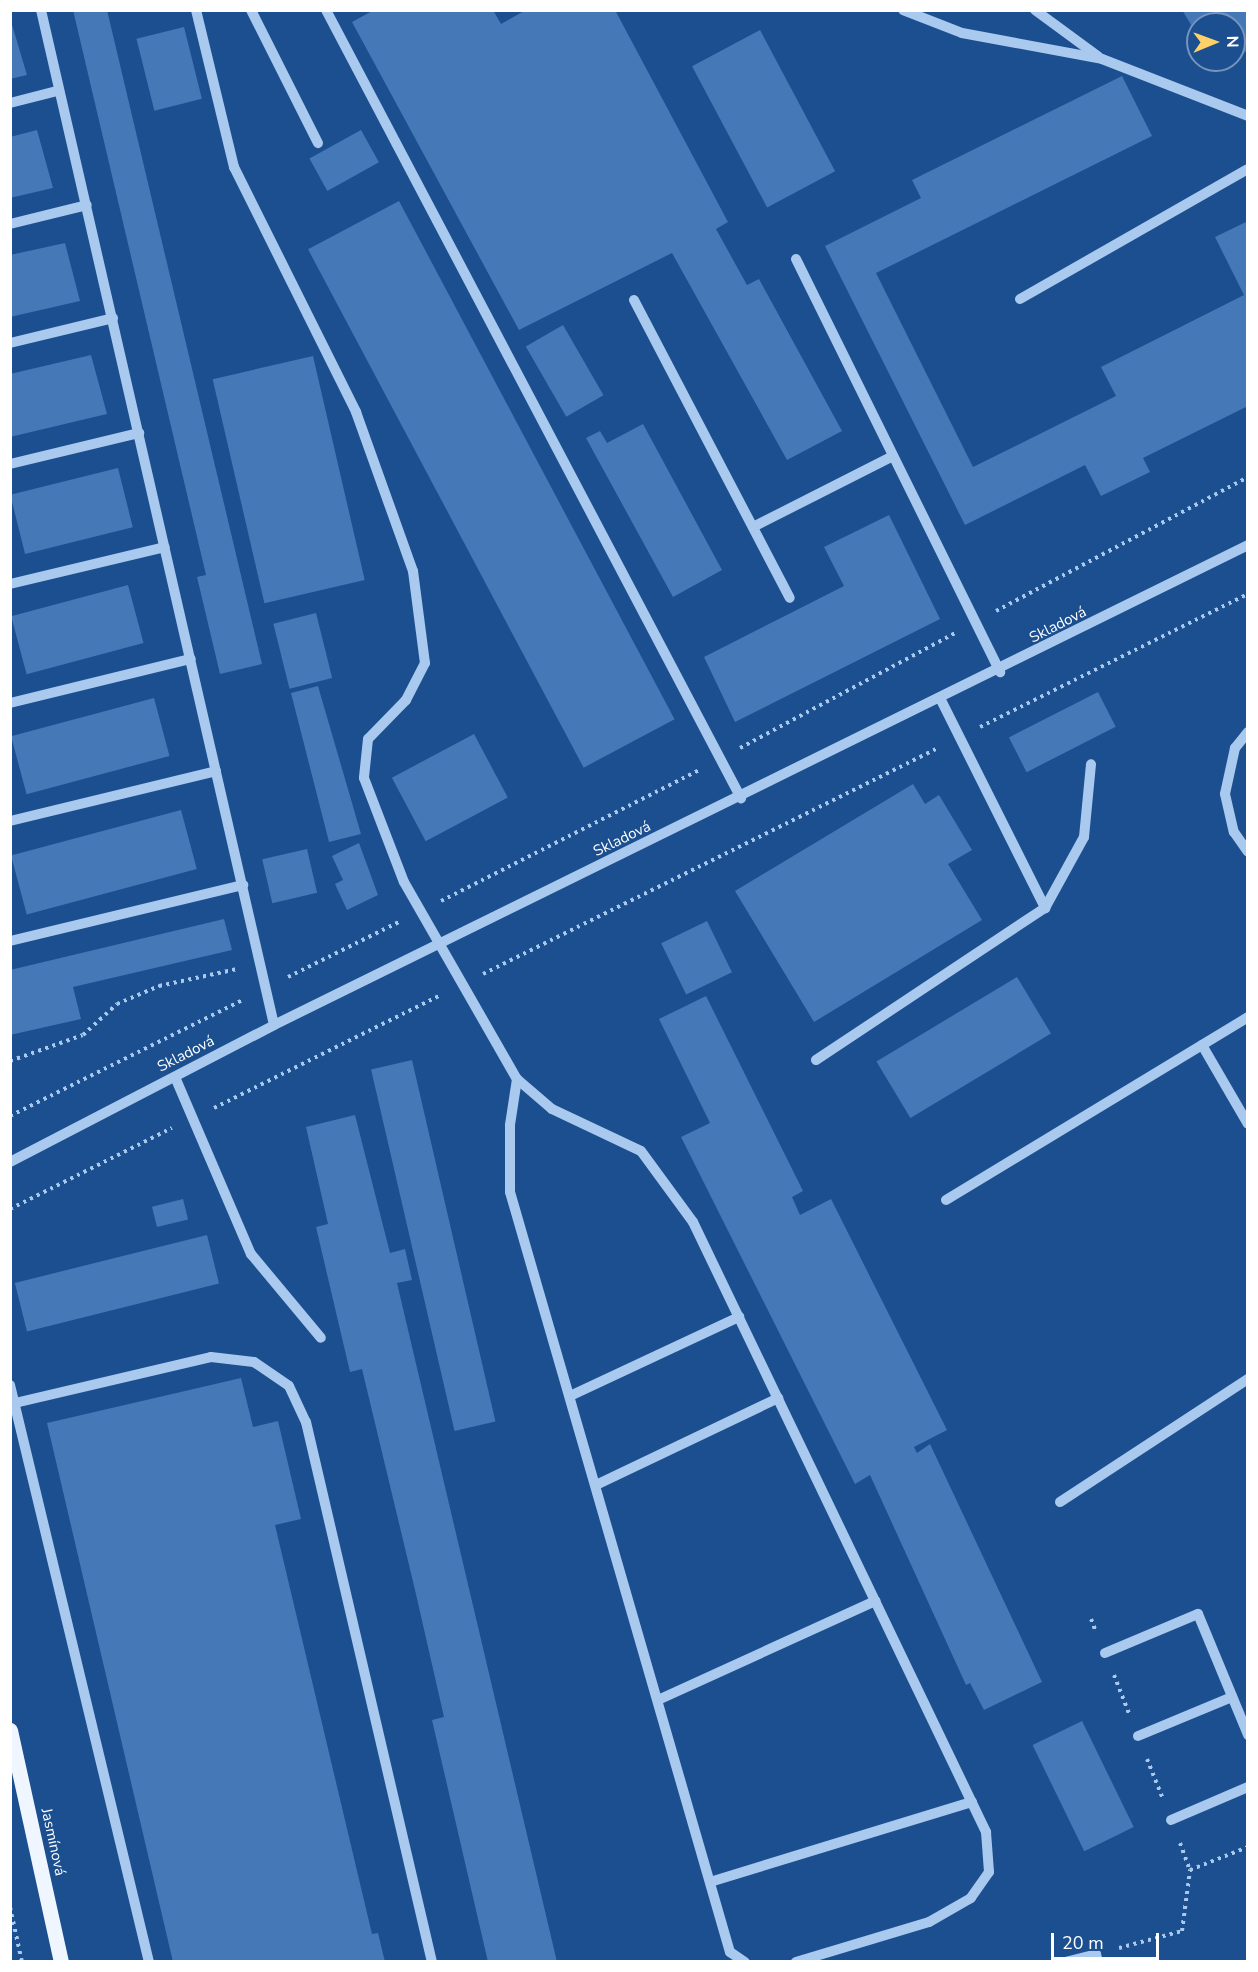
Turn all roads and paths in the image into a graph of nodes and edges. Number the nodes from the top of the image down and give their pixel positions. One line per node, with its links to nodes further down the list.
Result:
1 (41, 10): 8 (street)
2 (196, 10): 45 (street)
3 (251, 10): 11 (street)
4 (326, 10): 37 (street)
5 (903, 10): 7 (street)
6 (1035, 10): 7 (street)
7 (1102, 59): 10 (street)
8 (57, 92): 9 (street); 13 (street)
9 (10, 103)
10 (1248, 116)
11 (318, 143)
12 (1248, 170): 17 (street)
13 (87, 205): 14 (street); 18 (street)
14 (10, 224)
15 (796, 260): 21 (street)
16 (634, 300): 24 (street)
17 (1020, 300)
18 (113, 318): 19 (street); 20 (street)
19 (10, 343)
20 (139, 433): 22 (street); 26 (street)
21 (893, 456): 24 (street); 30 (street)
22 (10, 464)
23 (1248, 477): 30 (path)
24 (753, 527): 29 (street)
25 (1248, 544): 32 (street, Skladová)
26 (165, 547): 27 (street); 31 (street)
27 (10, 584)
28 (1248, 594): 36 (path)
29 (789, 598)
30 (975, 622): 32 (street); 37 (path)
31 (191, 659): 34 (street); 39 (street)
32 (1000, 672): 33 (street, Skladová)
33 (941, 700): 36 (street); 40 (street, Skladová)
34 (10, 703)
35 (1248, 732): 42 (street)
36 (959, 737): 44 (street); 49 (path)
37 (720, 758): 40 (street); 45 (path)
38 (1091, 764): 44 (street)
39 (216, 771): 41 (street); 43 (street)
40 (741, 798): 47 (street, Skladová)
41 (10, 821)
42 (1248, 852)
43 (243, 885): 46 (street); 48 (street)
44 (1045, 909): 54 (street)
45 (420, 911): 47 (street); 50 (path)
46 (10, 941)
47 (439, 946): 49 (street); 52 (street, Skladová)
48 (261, 964): 50 (street); 55 (path)
49 (462, 984): 57 (street); 59 (path)
50 (266, 988): 52 (street); 58 (path)
51 (1248, 1017): 53 (street)
52 (274, 1025): 56 (street, Skladová)
53 (1202, 1045): 60 (street); 62 (street)
54 (816, 1060)
55 (10, 1061)
56 (175, 1077): 59 (street); 61 (street, Skladová)
57 (517, 1079): 64 (street); 68 (street)
58 (10, 1116)
59 (195, 1117): 63 (path); 65 (street)
60 (1248, 1124)
61 (10, 1162)
62 (946, 1200)
63 (10, 1209)
64 (739, 1317): 68 (street); 69 (street)
65 (321, 1338)
66 (1248, 1379): 72 (street)
67 (10, 1385): 70 (street)
68 (570, 1396): 71 (street)
69 (778, 1398): 71 (street); 73 (street)
70 (15, 1402): 89 (street); 90 (street)
71 (596, 1485): 76 (street)
72 (1060, 1502)
73 (875, 1601): 76 (street); 81 (street)
74 (1105, 1653): 75 (street)
75 (1232, 1698): 78 (street); 79 (street)
76 (658, 1700): 84 (street)
77 (10, 1730): 88 (main road, Jasmínová)
78 (1248, 1735)
79 (1138, 1736)
80 (1248, 1787): 82 (street)
81 (972, 1802): 84 (street); 92 (street)
82 (1171, 1820)
83 (1248, 1847): 86 (path)
84 (710, 1882): 91 (street)
85 (10, 1907): 87 (path)
86 (1097, 1958): 93 (street)
87 (22, 1962)
88 (61, 1962)
89 (149, 1962)
90 (432, 1962)
91 (745, 1962)
92 (796, 1962)
93 (1065, 1962)

